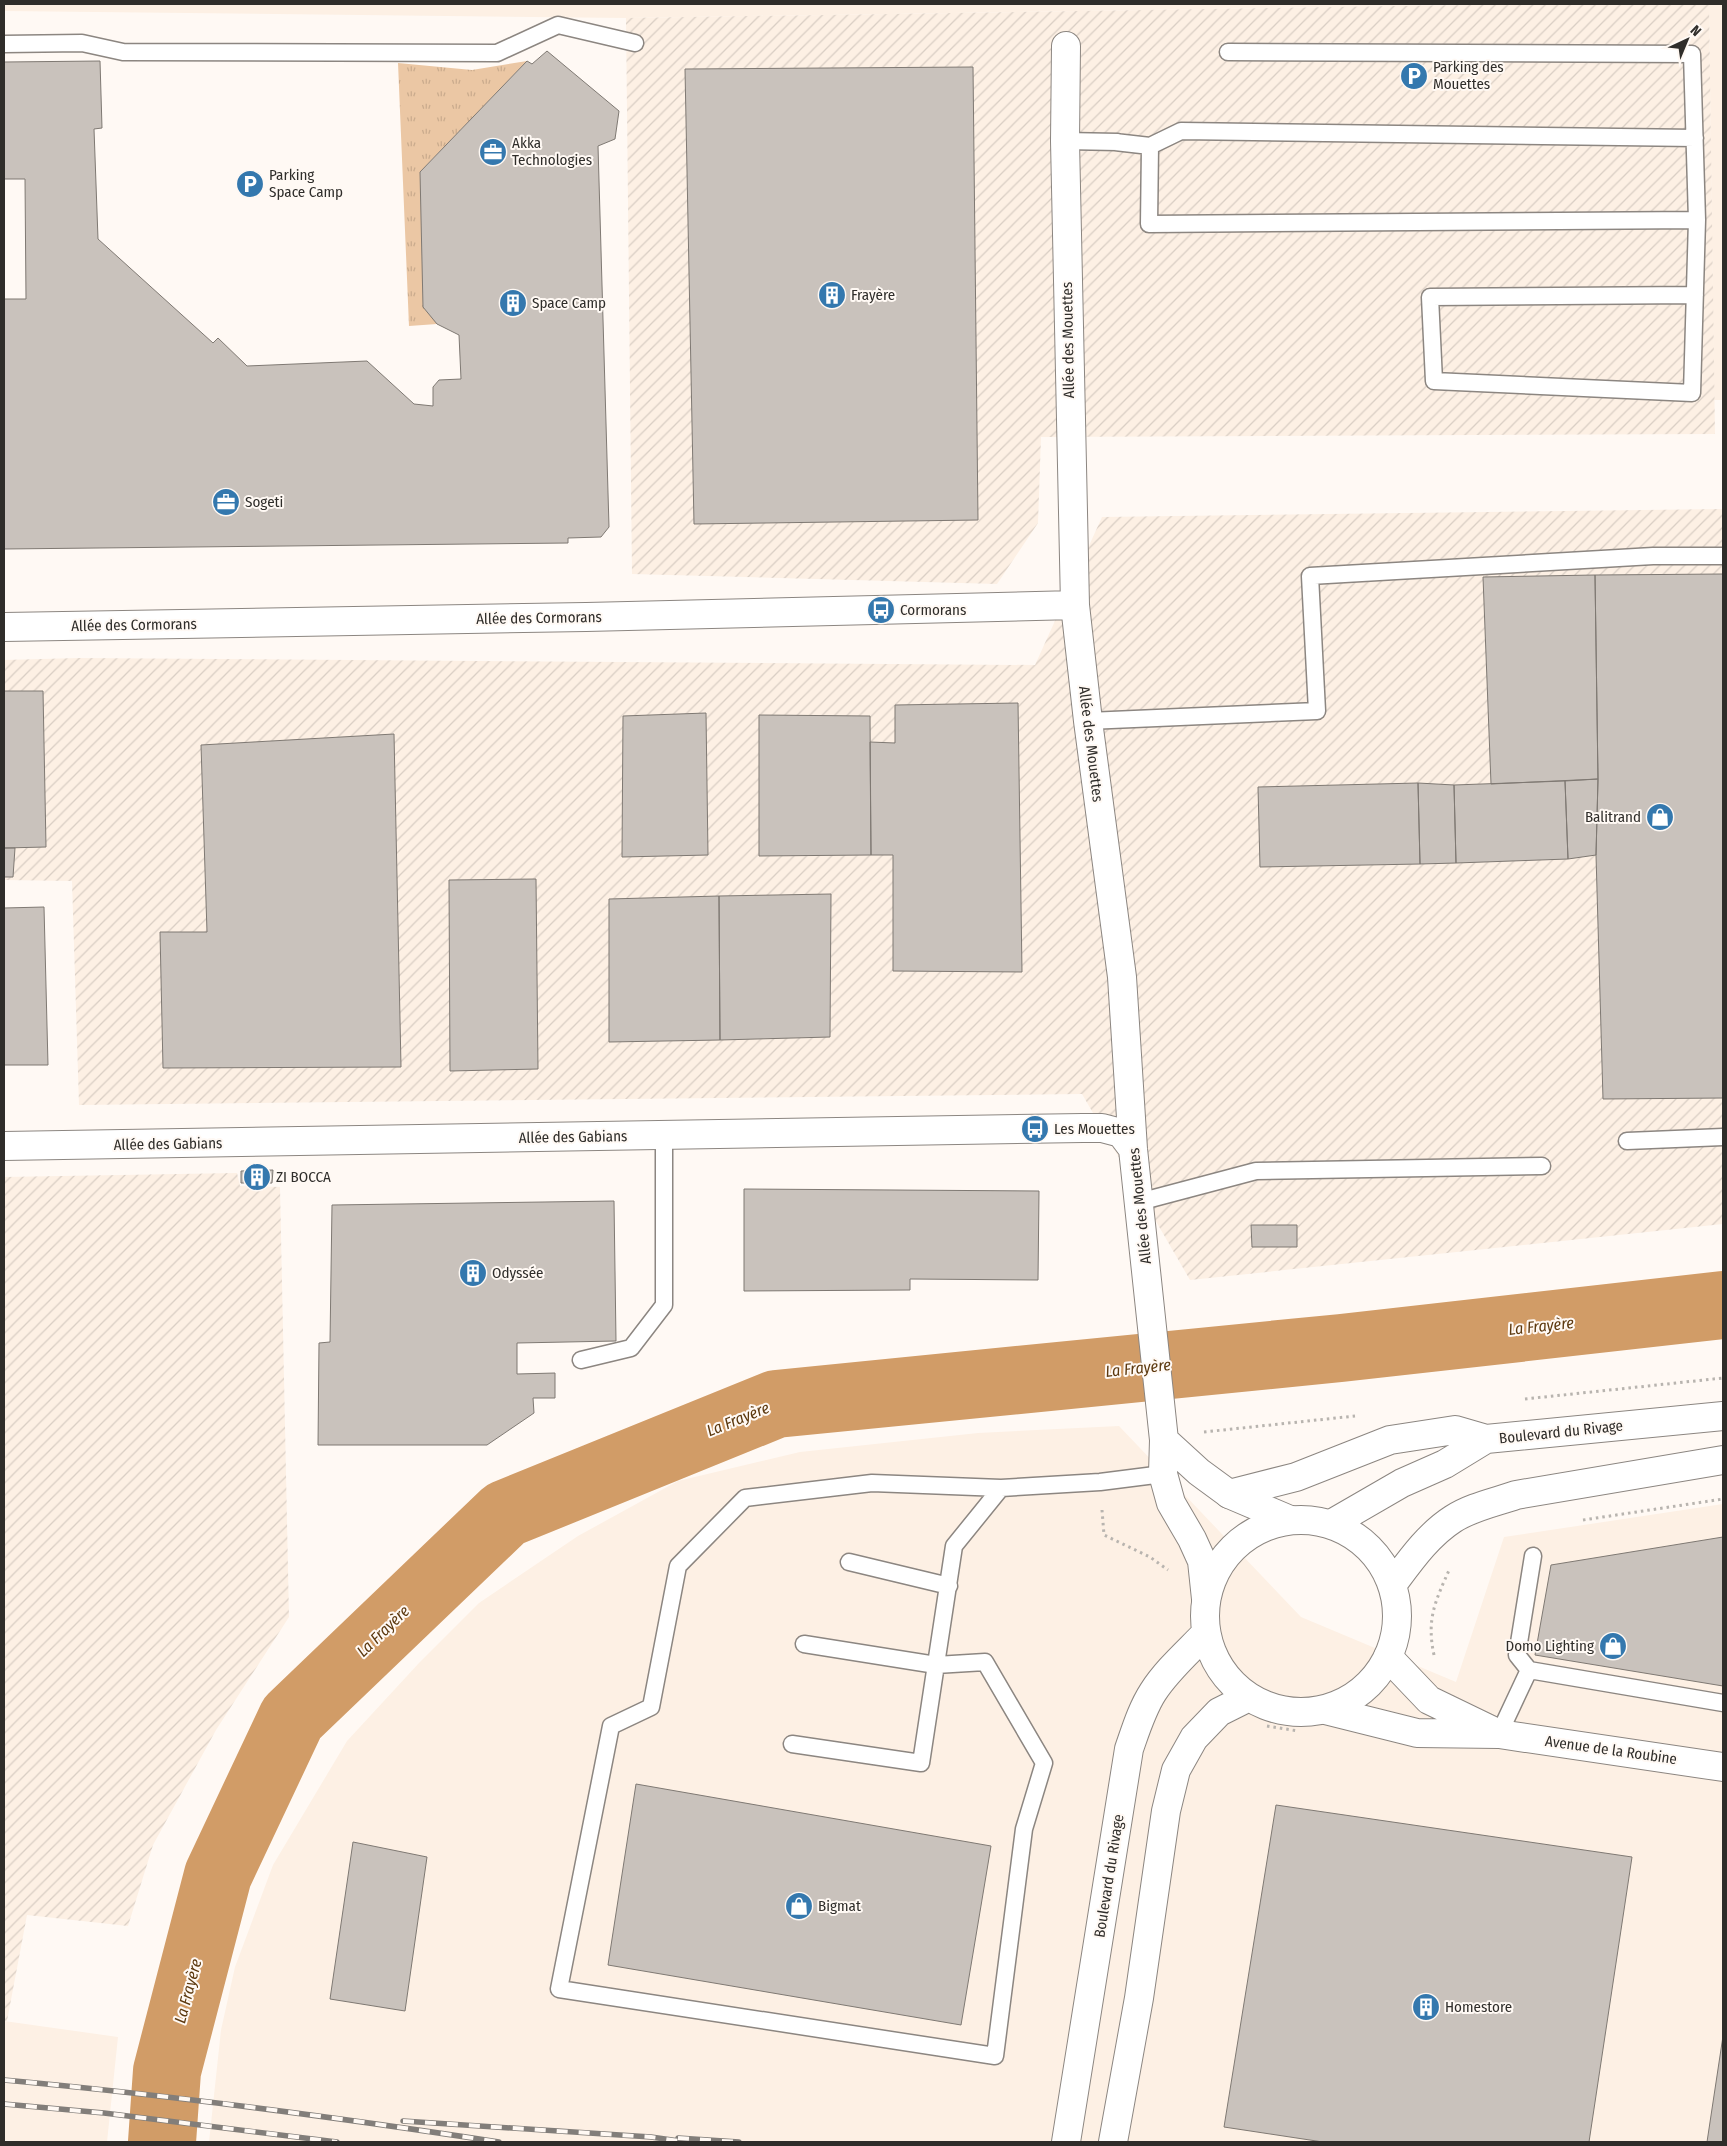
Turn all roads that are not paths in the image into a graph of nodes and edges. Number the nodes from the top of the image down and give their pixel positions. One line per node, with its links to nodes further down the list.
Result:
1 (635, 43): 2 (lane)
2 (4, 44)
3 (1066, 46): 6 (street, Allée des Mouettes)
4 (1228, 52): 5 (lane)
5 (1694, 138): 7 (lane); 8 (lane)
6 (1065, 141): 7 (lane); 11 (street, Allée des Mouettes)
7 (1150, 146): 8 (lane)
8 (1697, 220): 9 (lane)
9 (1695, 295): 9 (lane)
10 (1723, 556): 13 (lane)
11 (1075, 605): 12 (street, Allée des Cormorans); 13 (street, Allée des Mouettes)
12 (4, 627)
13 (1088, 721): 18 (street, Allée des Mouettes)
14 (664, 1136): 17 (street, Allée des Gabians); 18 (street, Allée des Gabians); 21 (lane)
15 (1723, 1137): 16 (lane)
16 (1627, 1141)
17 (4, 1146)
18 (1133, 1149): 20 (street, Allée des Mouettes)
19 (1542, 1166): 20 (lane)
20 (1139, 1202): 24 (street, Allée des Mouettes)
21 (581, 1360)
22 (1723, 1416): 23 (street, Boulevard du Rivage)
23 (1486, 1439): 28 (street); 30 (street, Boulevard du Rivage)
24 (1164, 1440): 26 (street, Allée des Mouettes); 28 (street)
25 (1723, 1460): 33 (street)
26 (1163, 1474): 27 (lane); 35 (street, Allée des Mouettes)
27 (1001, 1488): 34 (lane); 39 (lane)
28 (1229, 1494): 29 (street)
29 (1290, 1520): 30 (street); 35 (street)
30 (1330, 1524): 33 (street)
31 (1533, 1556): 40 (lane)
32 (849, 1562): 34 (lane)
33 (1392, 1585): 38 (street)
34 (949, 1586): 39 (lane)
35 (1206, 1599): 36 (street)
36 (1206, 1633): 41 (street); 47 (street, Boulevard du Rivage)
37 (804, 1644): 39 (lane)
38 (1388, 1657): 43 (street); 44 (street, Avenue de la Roubine)
39 (936, 1664): 45 (lane)
40 (1529, 1670): 42 (lane); 44 (lane)
41 (1249, 1697): 43 (street); 48 (street)
42 (1723, 1703)
43 (1325, 1710): 44 (street, Avenue de la Roubine)
44 (1499, 1734): 46 (street, Avenue de la Roubine)
45 (792, 1744)
46 (1723, 1767)
47 (1066, 2142)
48 (1113, 2142)

